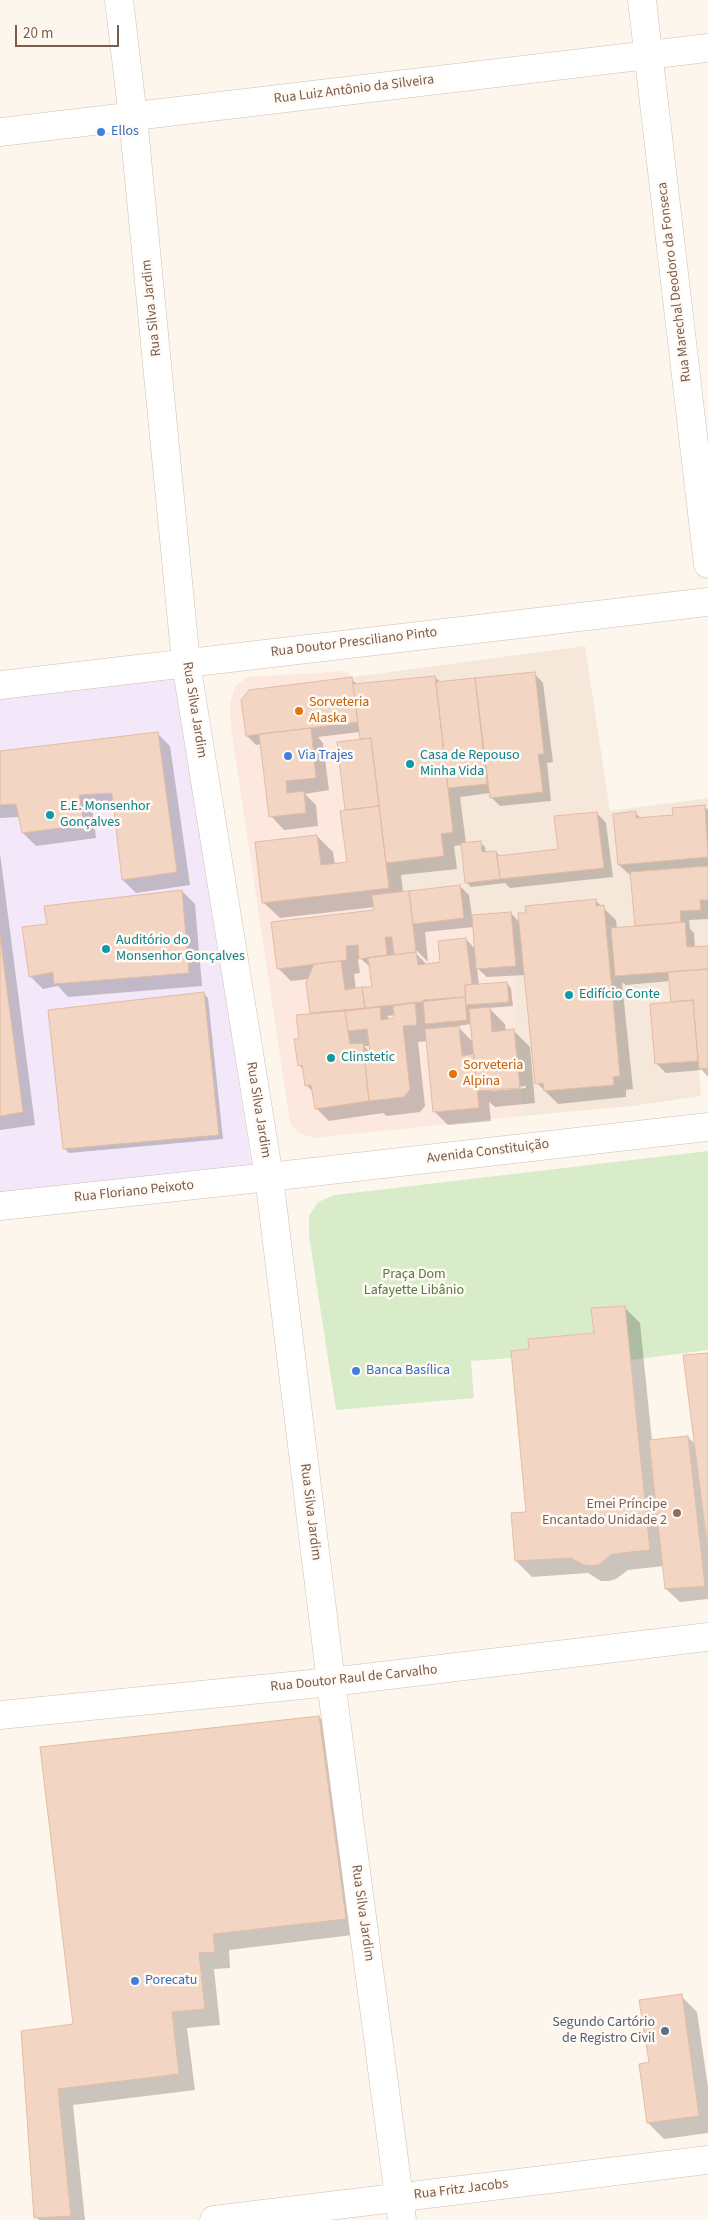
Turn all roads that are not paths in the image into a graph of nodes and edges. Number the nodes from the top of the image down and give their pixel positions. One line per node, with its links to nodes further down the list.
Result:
1 (119, 0): 5 (street, Rua Silva Jardim)
2 (642, 0): 4 (street, Rua Marechal Deodoro da Fonseca)
3 (708, 48): 4 (street, Rua Luiz Antônio da Silveira)
4 (648, 55): 5 (street, Rua Luiz Antônio da Silveira); 7 (street, Rua Marechal Deodoro da Fonseca)
5 (133, 117): 6 (street, Rua Luiz Antônio da Silveira); 9 (street, Rua Silva Jardim)
6 (0, 132)
7 (708, 564)
8 (708, 602): 9 (street, Rua Doutor Presciliano Pinto)
9 (186, 663): 10 (street, Rua Doutor Presciliano Pinto); 12 (street, Rua Silva Jardim)
10 (0, 685)
11 (708, 1127): 12 (street, Avenida Constituição)
12 (269, 1178): 13 (street, Rua Floriano Peixoto); 15 (street, Rua Silva Jardim)
13 (0, 1206)
14 (708, 1637): 15 (street, Rua Doutor Raul de Carvalho)
15 (331, 1682): 16 (street, Rua Doutor Raul de Carvalho); 18 (street, Rua Silva Jardim)
16 (0, 1715)
17 (708, 2160): 18 (street, Rua Fritz Jacobs)
18 (401, 2209): 19 (street, Rua Fritz Jacobs)
19 (214, 2220)

